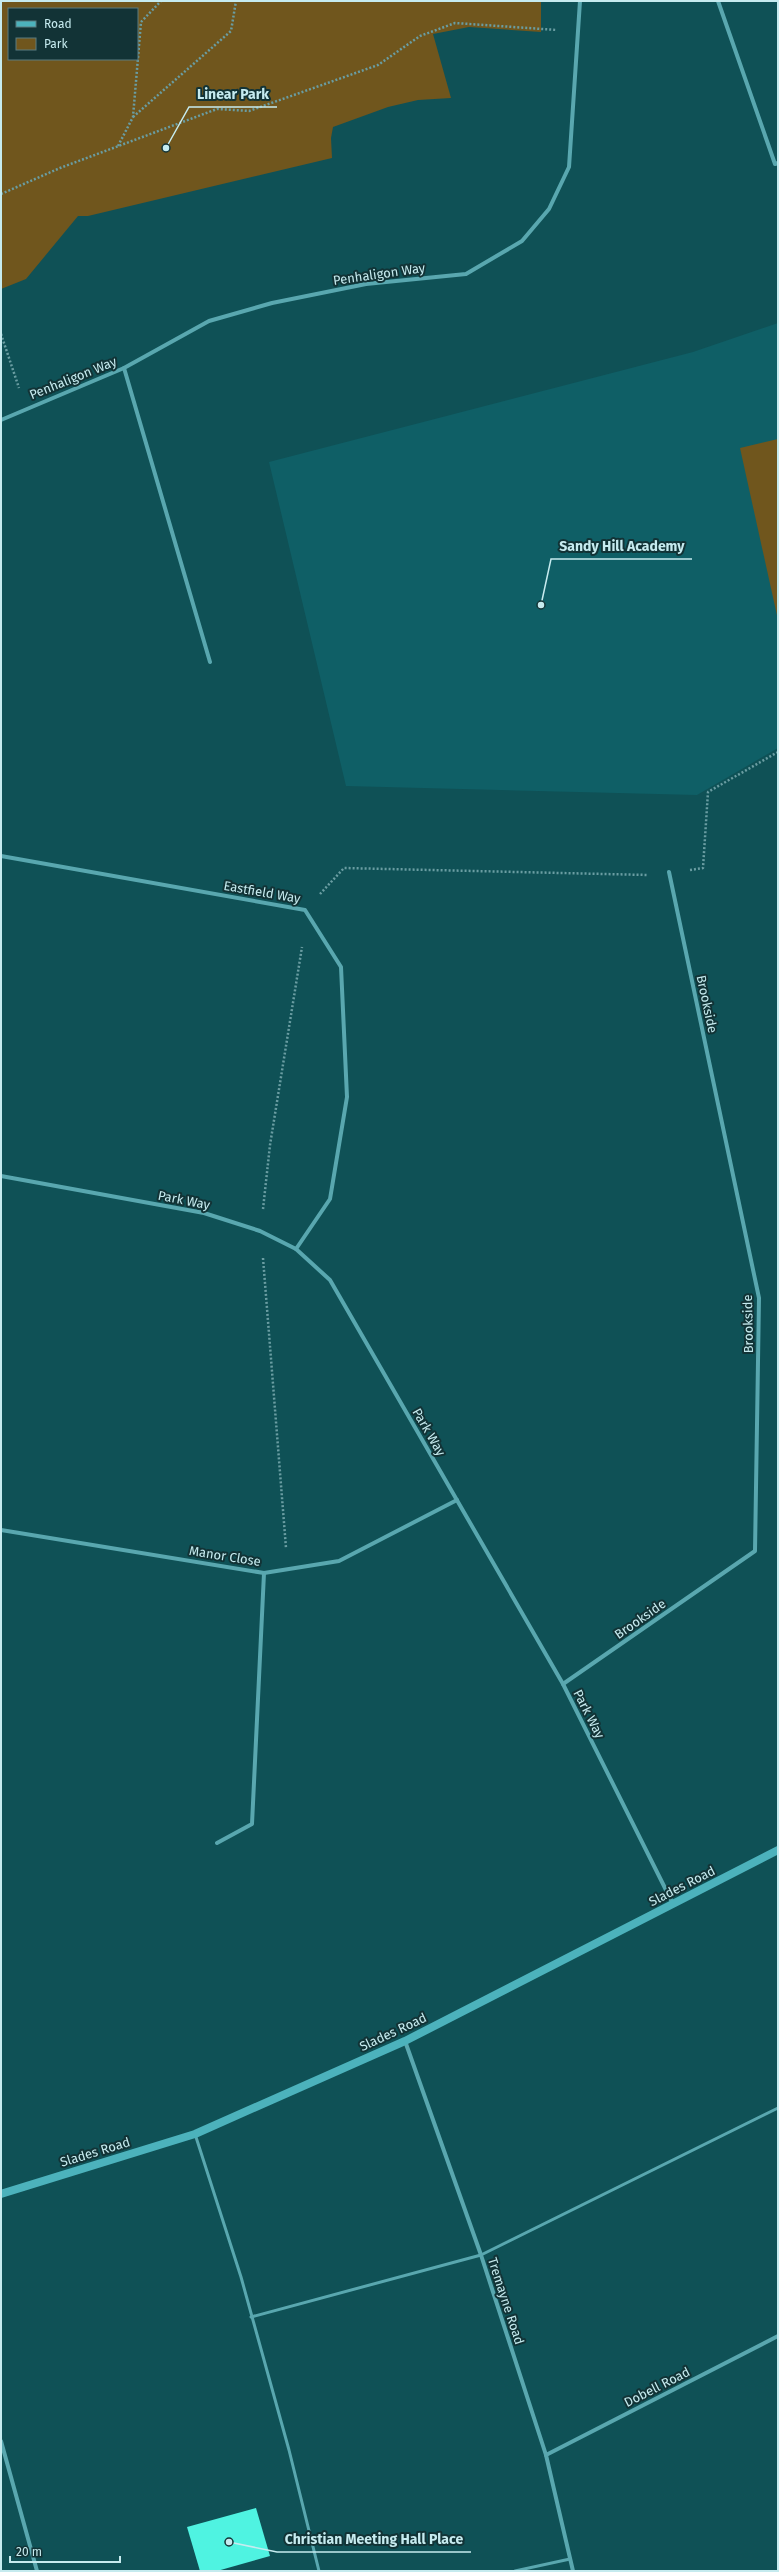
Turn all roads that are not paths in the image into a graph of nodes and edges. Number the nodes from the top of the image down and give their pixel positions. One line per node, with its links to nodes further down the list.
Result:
1 (580, 1): 4 (street, Penhaligon Way)
2 (718, 1): 3 (street)
3 (778, 163)
4 (124, 368): 5 (street, Penhaligon Way); 6 (street)
5 (1, 420)
6 (210, 662)
7 (1, 856): 10 (street, Eastfield Way)
8 (669, 872): 14 (street, Brookside)
9 (1, 1176): 10 (street, Park Way)
10 (296, 1249): 11 (street, Park Way)
11 (457, 1500): 13 (street, Manor Close); 14 (street, Park Way)
12 (1, 1530): 13 (street, Manor Close)
13 (264, 1573): 15 (street)
14 (563, 1684): 17 (street, Park Way)
15 (217, 1843)
16 (778, 1850): 17 (street, Slades Road)
17 (674, 1904): 18 (street, Slades Road)
18 (405, 2041): 20 (street, Slades Road); 22 (street, Tremayne Road)
19 (778, 2108): 22 (lane)
20 (195, 2134): 21 (street, Slades Road); 23 (lane)
21 (1, 2194)
22 (481, 2255): 23 (lane); 26 (street, Tremayne Road)
23 (251, 2318): 29 (lane)
24 (778, 2336): 26 (street, Dobell Road)
25 (1, 2441): 28 (street)
26 (546, 2455): 27 (street, Tremayne Road)
27 (570, 2558): 30 (lane); 31 (street, Tremayne Road)
28 (37, 2571)
29 (318, 2571)
30 (515, 2571)
31 (573, 2571)

